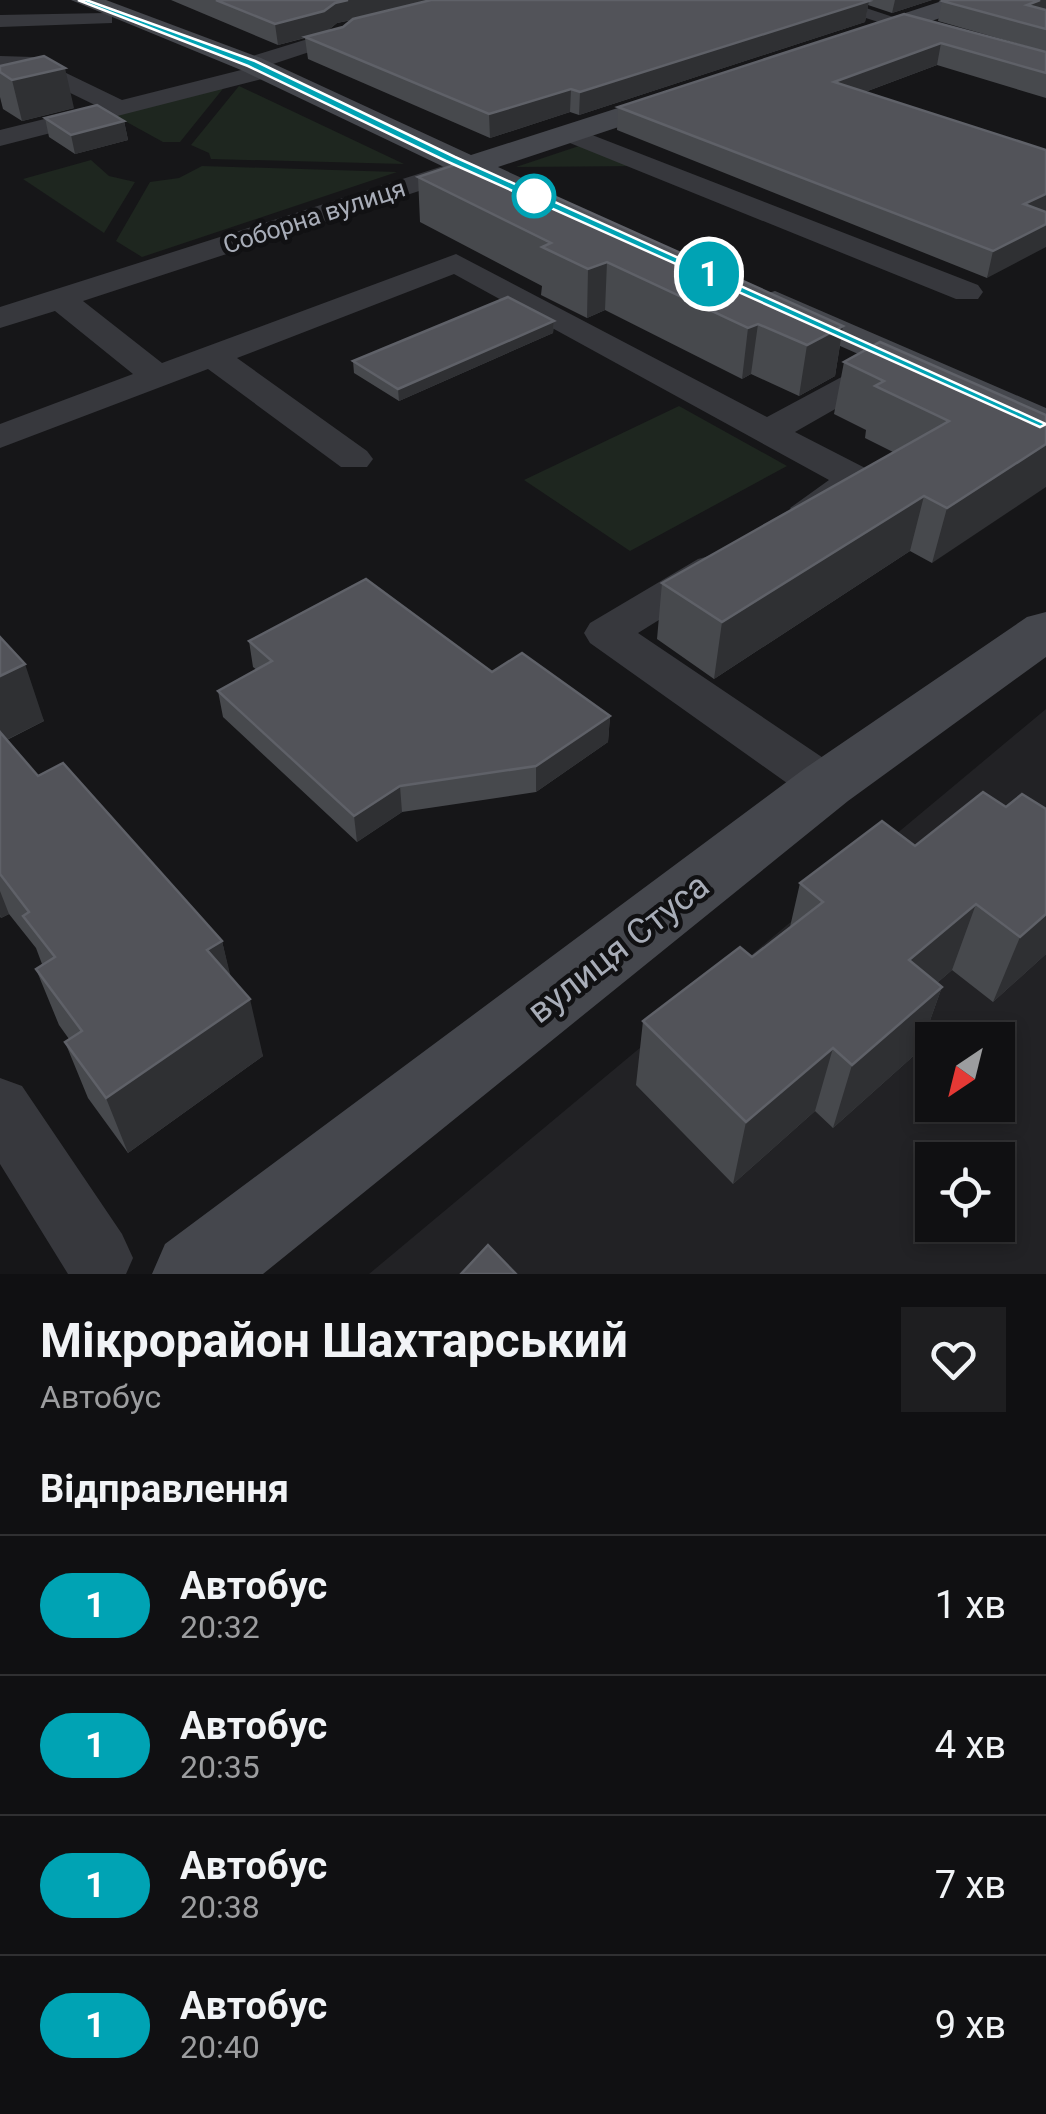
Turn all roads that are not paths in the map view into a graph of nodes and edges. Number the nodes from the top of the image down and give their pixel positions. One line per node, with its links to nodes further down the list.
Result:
1 (820, 0): 5 (street)
2 (970, 0): 5 (street)
3 (103, 6): 4 (street); 10 (street)
4 (0, 22)
5 (900, 23): 7 (street); 8 (street)
6 (381, 24): 10 (street)
7 (953, 38)
8 (813, 52)
9 (0, 63): 12 (street)
10 (259, 67): 12 (street); 15 (street)
11 (719, 84): 13 (street, Соборна вулиця)
12 (119, 108): 14 (street)
13 (569, 134): 15 (street, Соборна вулиця); 19 (street)
14 (0, 138)
15 (463, 167): 16 (street); 20 (street, Соборна вулиця)
16 (558, 207)
17 (0, 284): 20 (street)
18 (739, 287): 25 (street)
19 (968, 292)
20 (47, 303): 21 (street, Соборна вулиця); 24 (street)
21 (0, 318)
22 (212, 356): 24 (street); 26 (street); 28 (street)
23 (874, 373): 26 (street)
24 (158, 377): 27 (street)
25 (1046, 424)
26 (767, 432): 30 (street)
27 (0, 437)
28 (354, 459)
29 (1046, 630): 30 (street, вулиця Стуса)
30 (826, 786): 33 (street, вулиця Стуса)
31 (0, 1107): 32 (street)
32 (98, 1258)
33 (195, 1274)

